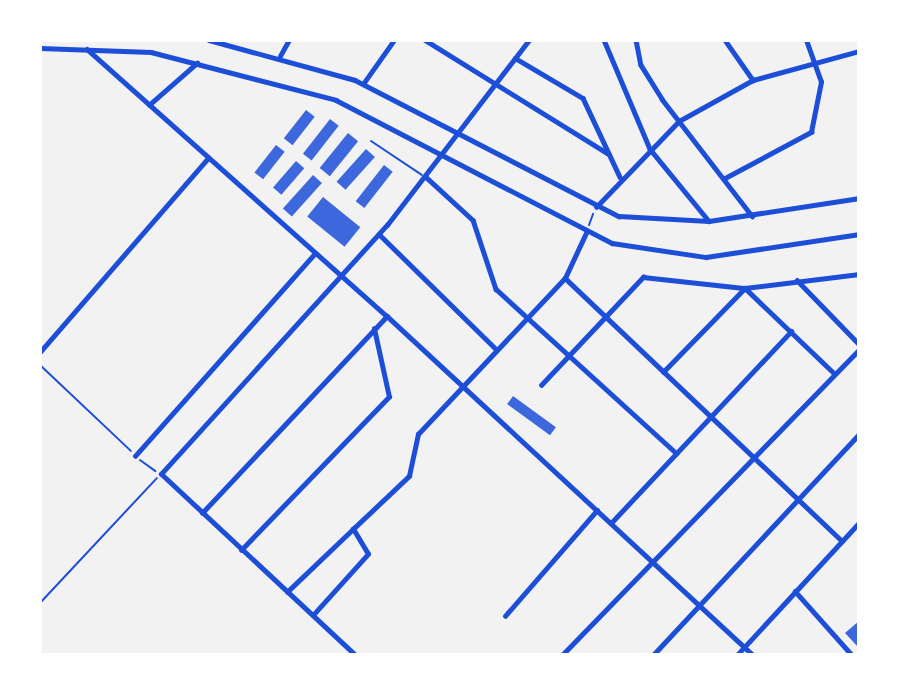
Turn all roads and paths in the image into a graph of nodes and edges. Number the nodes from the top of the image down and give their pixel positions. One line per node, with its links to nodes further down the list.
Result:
1 (209, 40): 12 (street)
2 (242, 40): 12 (street)
3 (289, 40): 15 (street)
4 (394, 40): 21 (street)
5 (425, 40): 20 (street)
6 (529, 40): 16 (street)
7 (604, 40): 26 (street)
8 (636, 40): 23 (street)
9 (725, 40): 19 (street)
10 (807, 40): 17 (street)
11 (40, 48): 13 (street)
12 (242, 48): 15 (street)
13 (87, 49): 18 (street); 22 (street)
14 (859, 51): 17 (street)
15 (281, 57): 21 (street)
16 (515, 58): 20 (street); 28 (street)
17 (813, 62): 19 (street); 32 (street)
18 (197, 63): 22 (street); 27 (street)
19 (753, 80): 23 (street)
20 (495, 82): 24 (street); 28 (street)
21 (363, 84): 24 (street)
22 (149, 105): 29 (street)
23 (679, 121): 26 (street); 32 (street)
24 (454, 131): 27 (street); 34 (street)
25 (371, 141): 30 (lane)
26 (650, 149): 31 (street); 36 (street)
27 (441, 153): 30 (street); 37 (street)
28 (609, 154): 31 (street)
29 (208, 158): 40 (street); 54 (street)
30 (426, 177): 38 (street); 47 (street)
31 (620, 177): 34 (street)
32 (725, 178): 35 (street)
33 (859, 198): 35 (street)
34 (595, 209): 36 (street); 37 (path)
35 (752, 216): 36 (street)
36 (709, 221)
37 (587, 231): 39 (street); 43 (street)
38 (379, 234): 42 (street); 52 (street)
39 (859, 234)
40 (315, 253): 42 (street); 64 (street)
41 (859, 274): 44 (street)
42 (340, 276): 46 (street); 66 (street)
43 (565, 278): 47 (street); 48 (street)
44 (797, 279): 45 (street); 51 (street)
45 (745, 288): 48 (street); 50 (street); 57 (street)
46 (387, 316): 49 (street); 59 (street)
47 (525, 317): 52 (street); 55 (street)
48 (606, 317): 55 (street); 57 (street)
49 (374, 329): 69 (street); 74 (street)
50 (791, 331): 58 (street); 61 (street)
51 (859, 344)
52 (495, 348): 59 (street)
53 (859, 350): 58 (street)
54 (40, 352)
55 (569, 355): 60 (street); 63 (street)
56 (40, 365): 64 (path)
57 (663, 372): 61 (street)
58 (834, 373): 65 (street)
59 (460, 383): 68 (street); 72 (street)
60 (541, 385)
61 (709, 418): 63 (street); 65 (street)
62 (859, 434): 67 (street)
63 (676, 453): 70 (street)
64 (135, 456): 66 (path)
65 (751, 458): 67 (street); 75 (street)
66 (161, 474): 69 (street); 78 (path)
67 (797, 500): 73 (street); 79 (street)
68 (597, 510): 70 (street); 81 (street)
69 (202, 513): 74 (street)
70 (611, 523): 75 (street)
71 (859, 523): 73 (street)
72 (353, 529): 77 (street); 80 (street)
73 (842, 541): 76 (street)
74 (241, 550): 77 (street)
75 (655, 564): 79 (street); 84 (street)
76 (795, 591): 82 (street); 88 (street)
77 (287, 592): 80 (street)
78 (40, 603)
79 (700, 606): 82 (street); 85 (street)
80 (313, 615): 83 (street)
81 (505, 616)
82 (744, 647): 86 (street); 87 (street)
83 (355, 655)
84 (562, 655)
85 (653, 655)
86 (737, 655)
87 (753, 655)
88 (852, 655)

